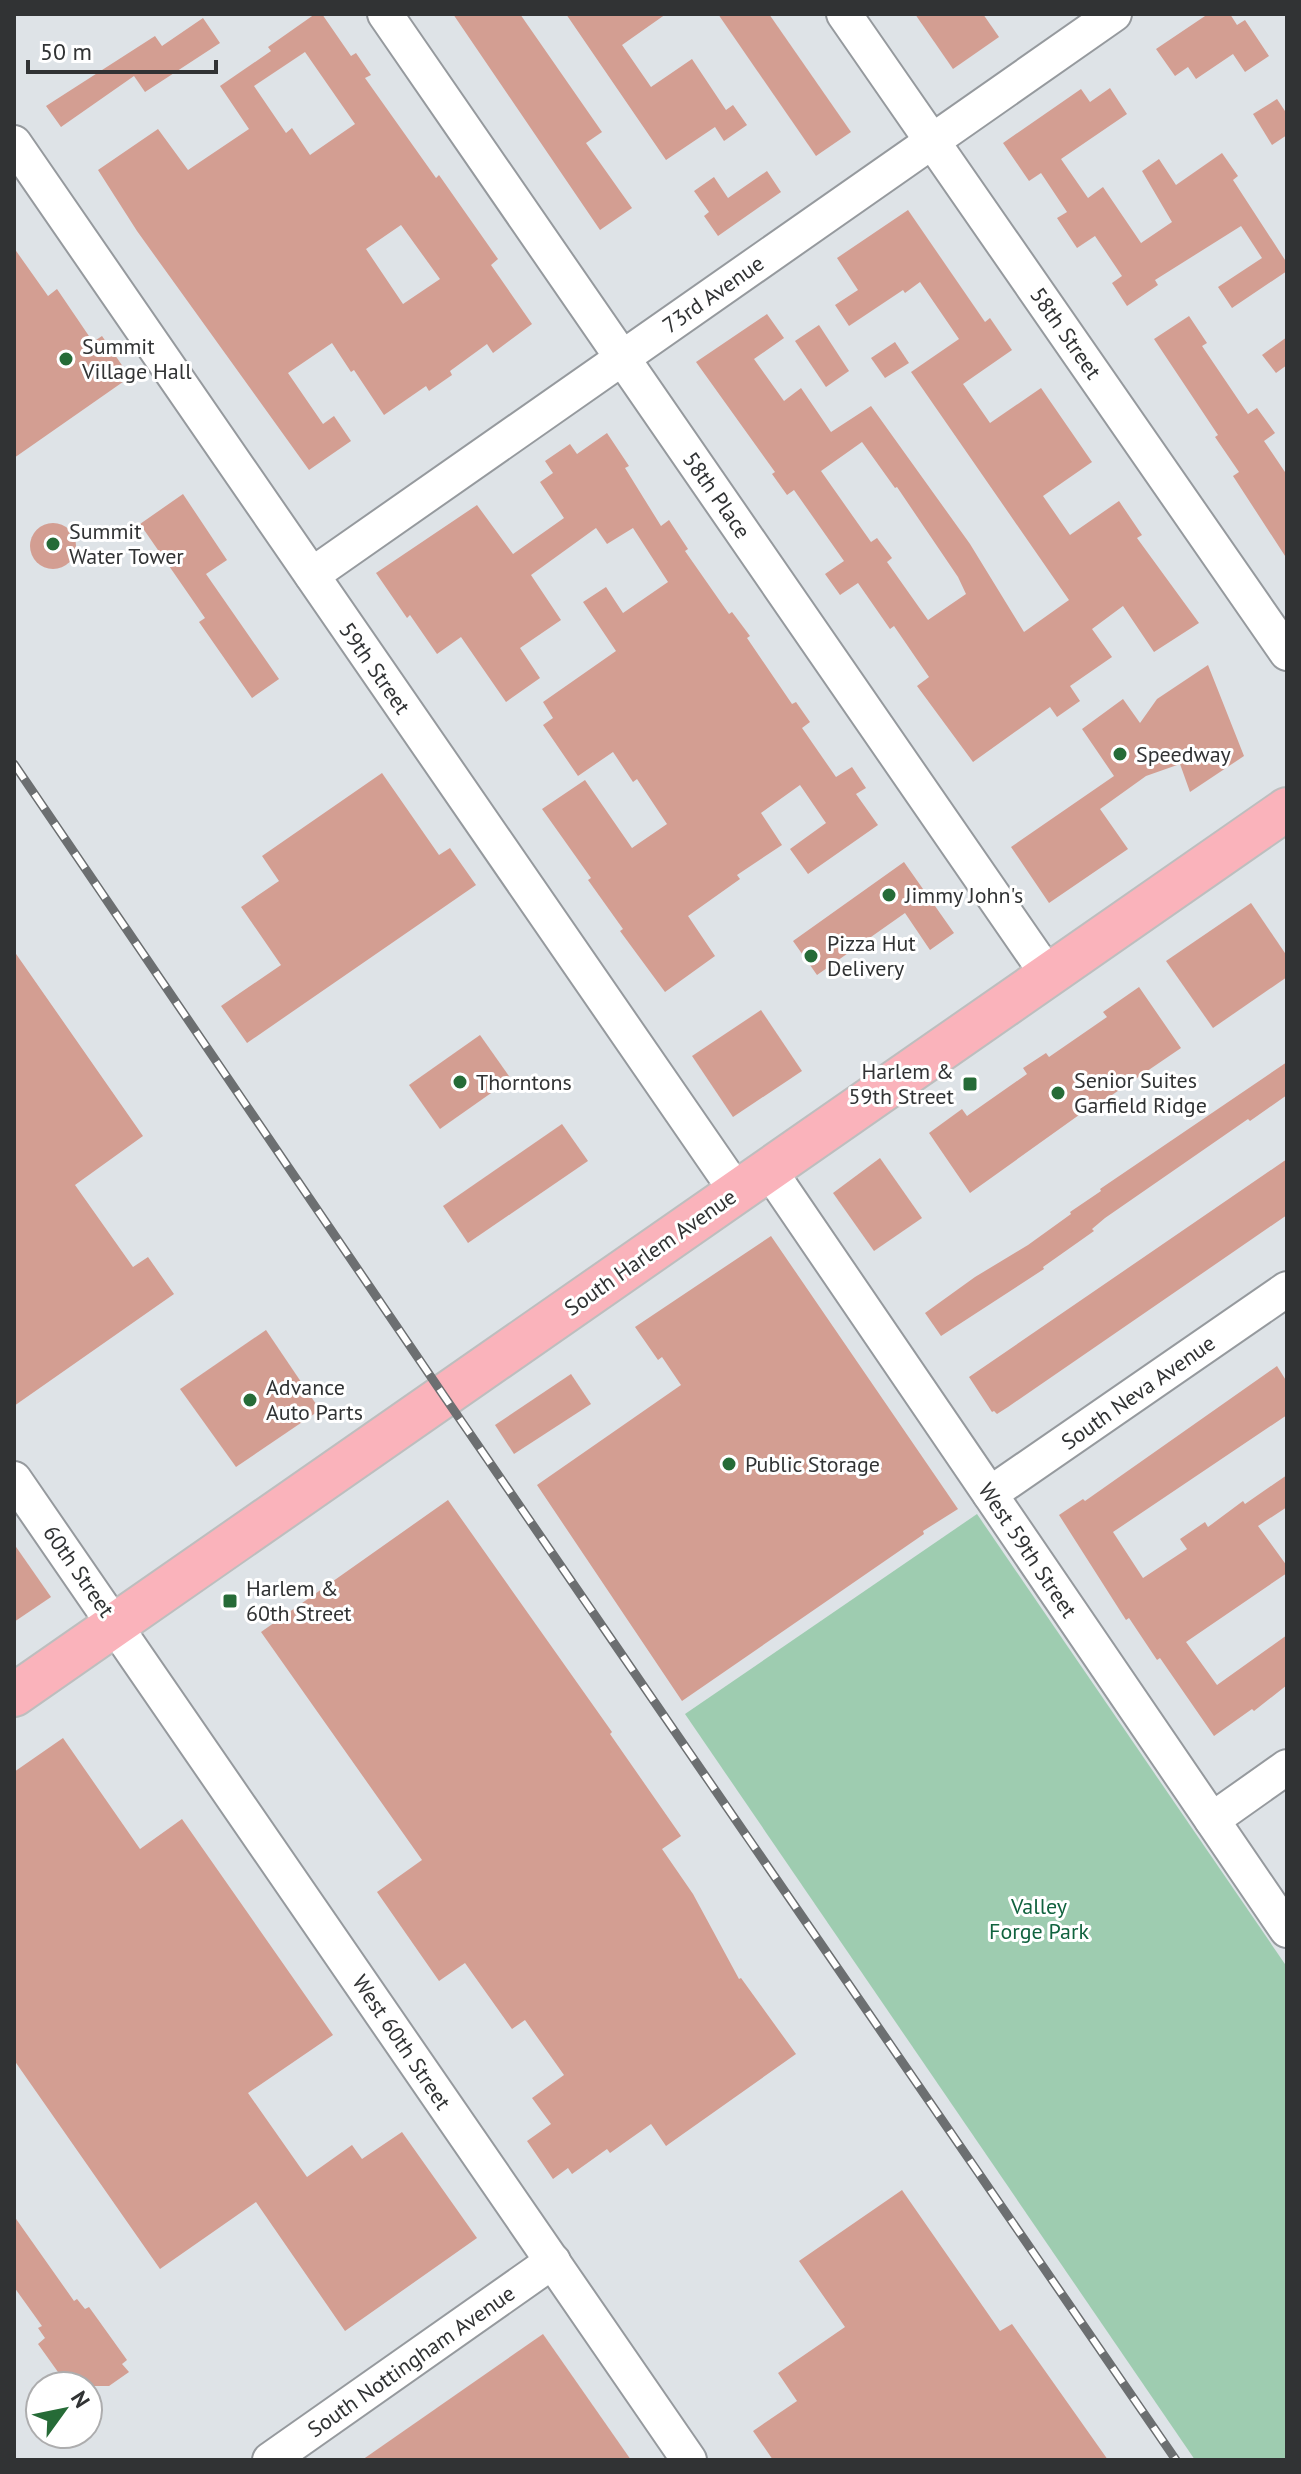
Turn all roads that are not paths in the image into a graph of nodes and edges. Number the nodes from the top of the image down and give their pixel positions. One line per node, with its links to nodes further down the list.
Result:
1 (385, 14): 6 (street, 58th Place)
2 (844, 14): 4 (street, 58th Street)
3 (1114, 14): 4 (street, 73rd Avenue)
4 (932, 141): 6 (street, 73rd Avenue); 8 (street, 58th Street)
5 (14, 143): 7 (street, 59th Street)
6 (622, 358): 7 (street, 73rd Avenue); 10 (street, 58th Place)
7 (312, 575): 11 (street, 59th Street)
8 (1287, 653)
9 (1287, 809): 10 (main road, South Harlem Avenue)
10 (1048, 975): 11 (main road, South Harlem Avenue)
11 (753, 1181): 14 (street, West 59th Street); 15 (main road, South Harlem Avenue)
12 (1287, 1289): 14 (street, South Neva Avenue)
13 (14, 1479): 15 (street, 60th Street)
14 (990, 1494): 18 (street, West 59th Street)
15 (116, 1624): 16 (main road, South Harlem Avenue); 20 (street, West 60th Street)
16 (14, 1695)
17 (1287, 1767): 18 (street)
18 (1212, 1820): 19 (street, West 59th Street)
19 (1287, 1930)
20 (553, 2261): 21 (street, South Nottingham Avenue); 22 (street, West 60th Street)
21 (270, 2460)
22 (689, 2460)

